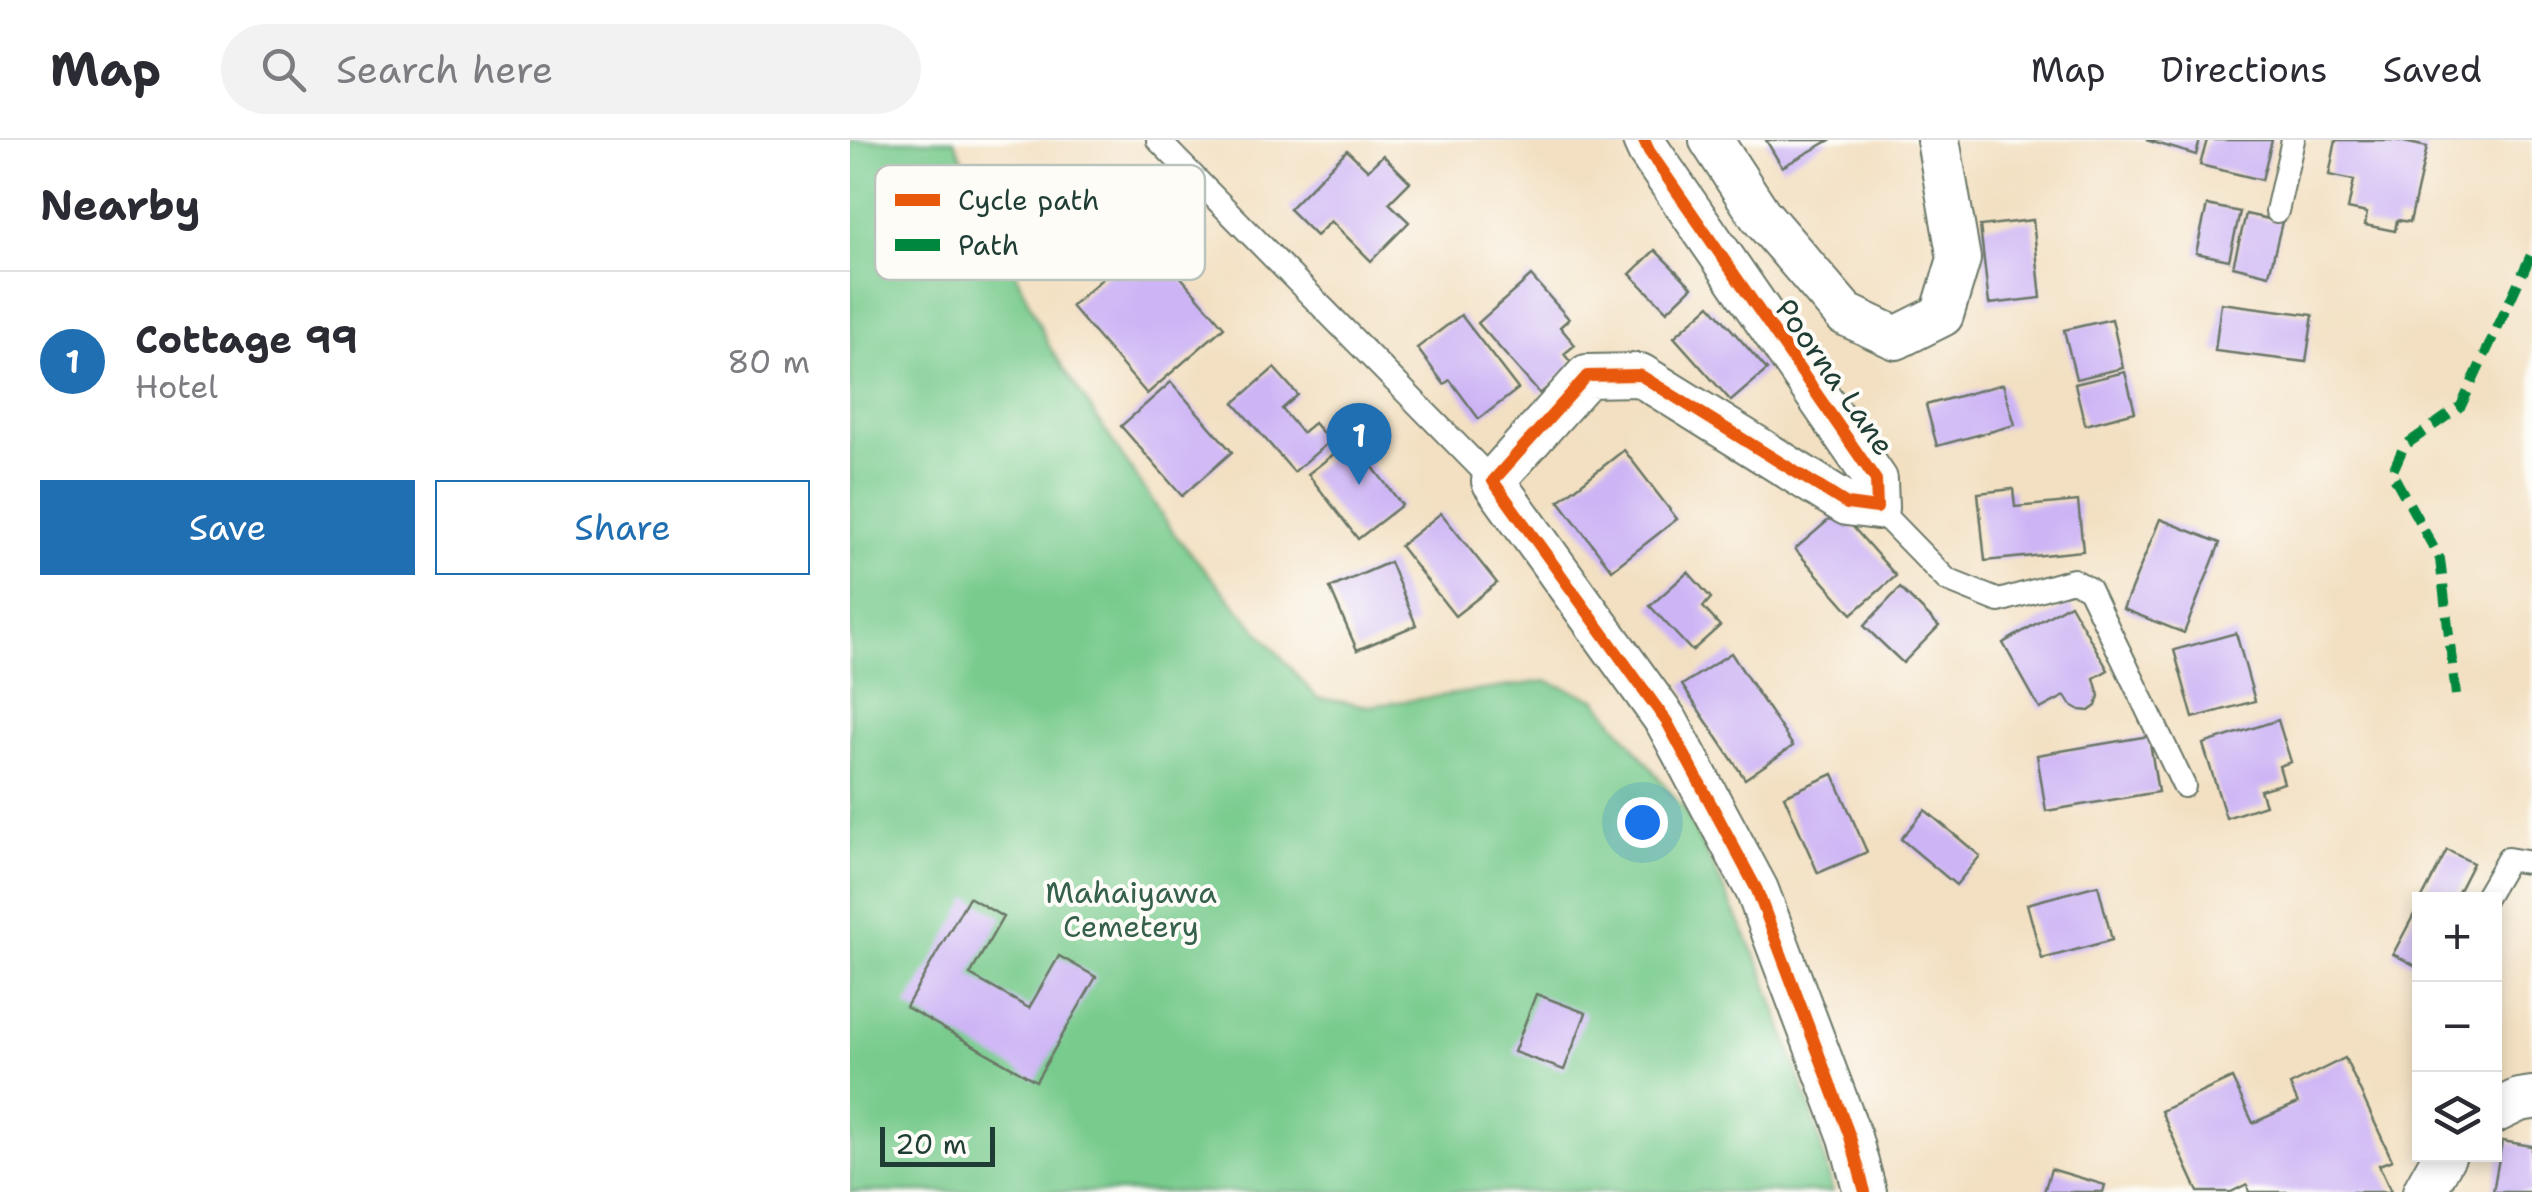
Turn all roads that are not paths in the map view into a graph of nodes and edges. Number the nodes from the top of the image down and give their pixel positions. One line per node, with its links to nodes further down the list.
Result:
1 (1158, 140): 6 (lane)
2 (1644, 140): 10 (street, Poorna Lane)
3 (1711, 140): 4 (street)
4 (1938, 140)
5 (2293, 140): 8 (lane)
6 (1182, 165)
7 (1205, 188): 9 (lane)
8 (2277, 211)
9 (1493, 482): 10 (street, Poorna Lane); 17 (street)
10 (1877, 508): 11 (lane)
11 (2184, 786)
12 (2532, 864): 13 (lane)
13 (2489, 892)
14 (2532, 1098): 15 (street)
15 (2502, 1108)
16 (2441, 1162): 18 (street)
17 (1865, 1192)
18 (2424, 1192)

